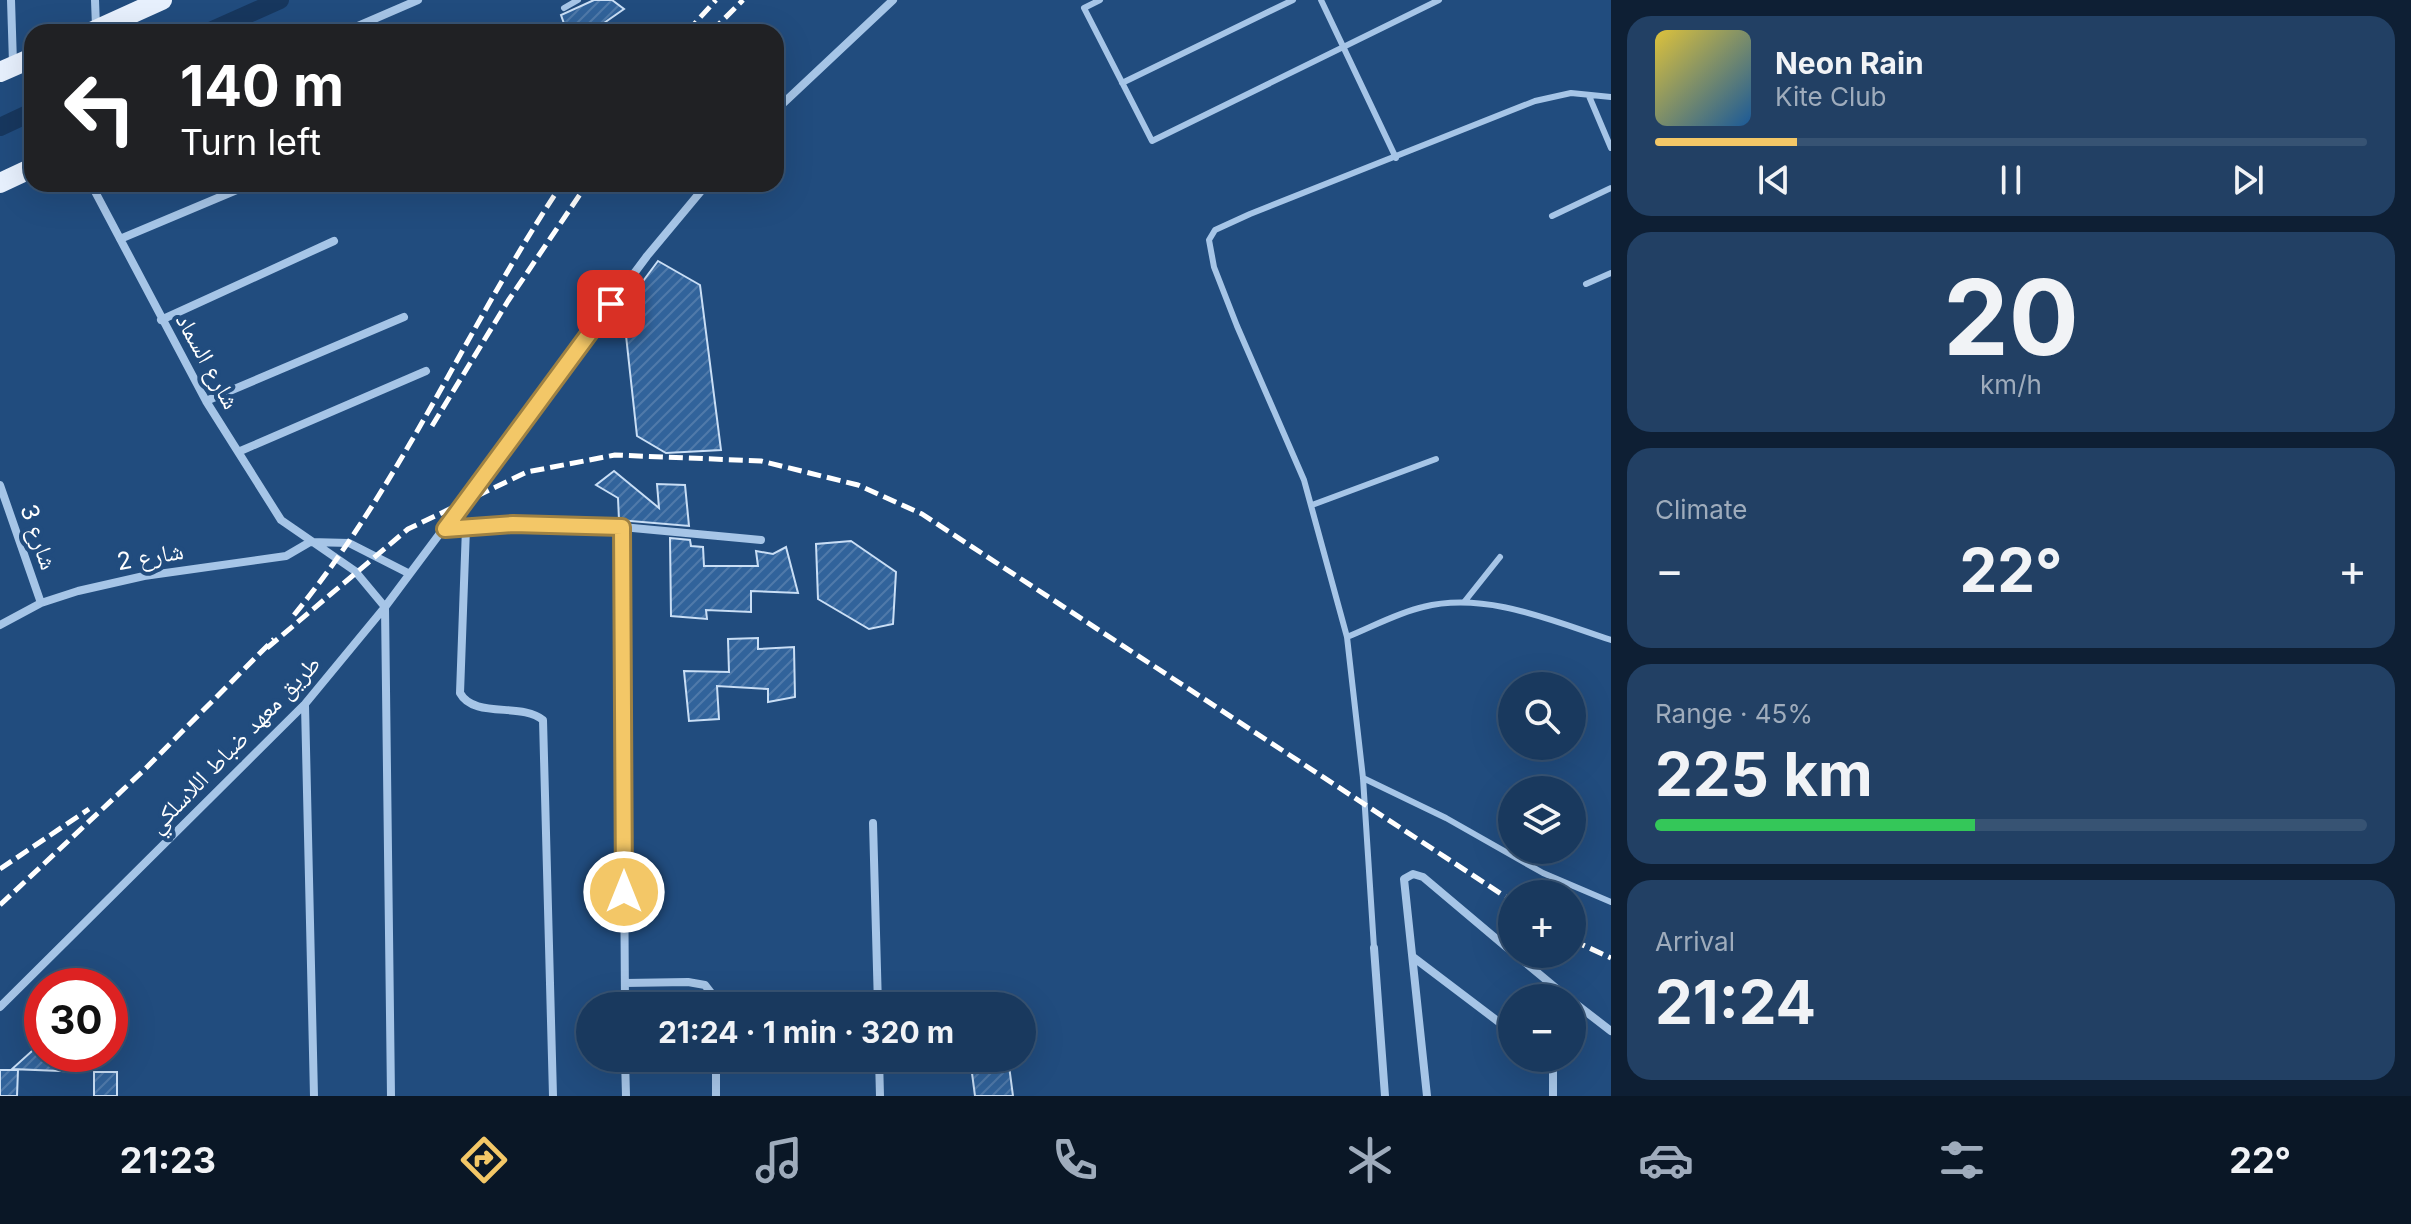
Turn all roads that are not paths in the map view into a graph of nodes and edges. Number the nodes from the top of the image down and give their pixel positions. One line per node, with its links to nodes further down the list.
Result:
1 (11, 0): 16 (street)
2 (95, 0): 12 (street)
3 (162, 0): 13 (main road)
4 (418, 0): 14 (street)
5 (578, 0): 11 (lane)
6 (893, 0): 20 (street)
7 (1100, 0): 17 (lane)
8 (1293, 0): 17 (lane)
9 (1321, 0): 15 (lane)
10 (1439, 0): 15 (lane)
11 (564, 8)
12 (94, 24)
13 (109, 24)
14 (362, 24)
15 (1343, 46): 17 (lane); 22 (lane)
16 (21, 64)
17 (1122, 83)
18 (1588, 96): 19 (lane); 21 (lane); 22 (lane)
19 (1611, 97)
20 (784, 102)
21 (1611, 148)
22 (1396, 158): 41 (lane)
23 (24, 172): 24 (main road)
24 (0, 183)
25 (1611, 188): 29 (lane)
26 (95, 192): 30 (street, شارع السماد)
27 (232, 192): 30 (street)
28 (700, 192): 44 (street, طريق معهد ضباط اللاسلكي)
29 (1552, 216)
30 (120, 239): 35 (street, شارع السماد)
31 (334, 241): 35 (street)
32 (1611, 273): 33 (lane)
33 (1586, 284)
34 (404, 317): 37 (street)
35 (161, 320): 37 (street, شارع السماد)
36 (426, 371): 38 (street)
37 (206, 401): 38 (street, شارع السماد)
38 (238, 452): 46 (street, شارع السماد)
39 (1436, 459): 41 (lane)
40 (0, 485): 50 (street, شارع 3)
41 (1312, 505): 53 (lane)
42 (622, 527): 43 (street); 45 (street); 63 (street)
43 (466, 528): 44 (street); 78 (street)
44 (445, 529): 48 (street, طريق معهد ضباط اللاسلكي)
45 (761, 540)
46 (310, 542): 48 (street); 50 (street, شارع 2); 51 (street, شارع السماد)
47 (1500, 557): 49 (lane)
48 (406, 572): 51 (street, طريق معهد ضباط اللاسلكي)
49 (1465, 601): 53 (lane); 54 (lane)
50 (41, 603): 52 (street, شارع 2)
51 (384, 605): 55 (street, طريق معهد ضباط اللاسلكي); 77 (street)
52 (0, 624)
53 (1347, 637): 56 (lane)
54 (1611, 640)
55 (305, 704): 68 (street, طريق معهد ضباط اللاسلكي); 76 (street)
56 (1363, 778): 58 (lane); 60 (lane)
57 (873, 823): 67 (street)
58 (1611, 902)
59 (1498, 940): 61 (street)
60 (1374, 948): 82 (street)
61 (1413, 957): 70 (street); 83 (street)
62 (1529, 968): 64 (street)
63 (625, 983): 65 (street); 66 (street)
64 (1546, 984)
65 (625, 992)
66 (710, 992)
67 (878, 992)
68 (0, 1007)
69 (1586, 1012): 71 (street)
70 (1498, 1021)
71 (1611, 1031)
72 (625, 1072): 79 (street)
73 (716, 1072): 80 (street)
74 (879, 1072): 81 (street)
75 (1552, 1072): 84 (street)
76 (314, 1096)
77 (391, 1096)
78 (553, 1096)
79 (626, 1096)
80 (716, 1096)
81 (880, 1096)
82 (1383, 1096)
83 (1427, 1096)
84 (1553, 1096)

